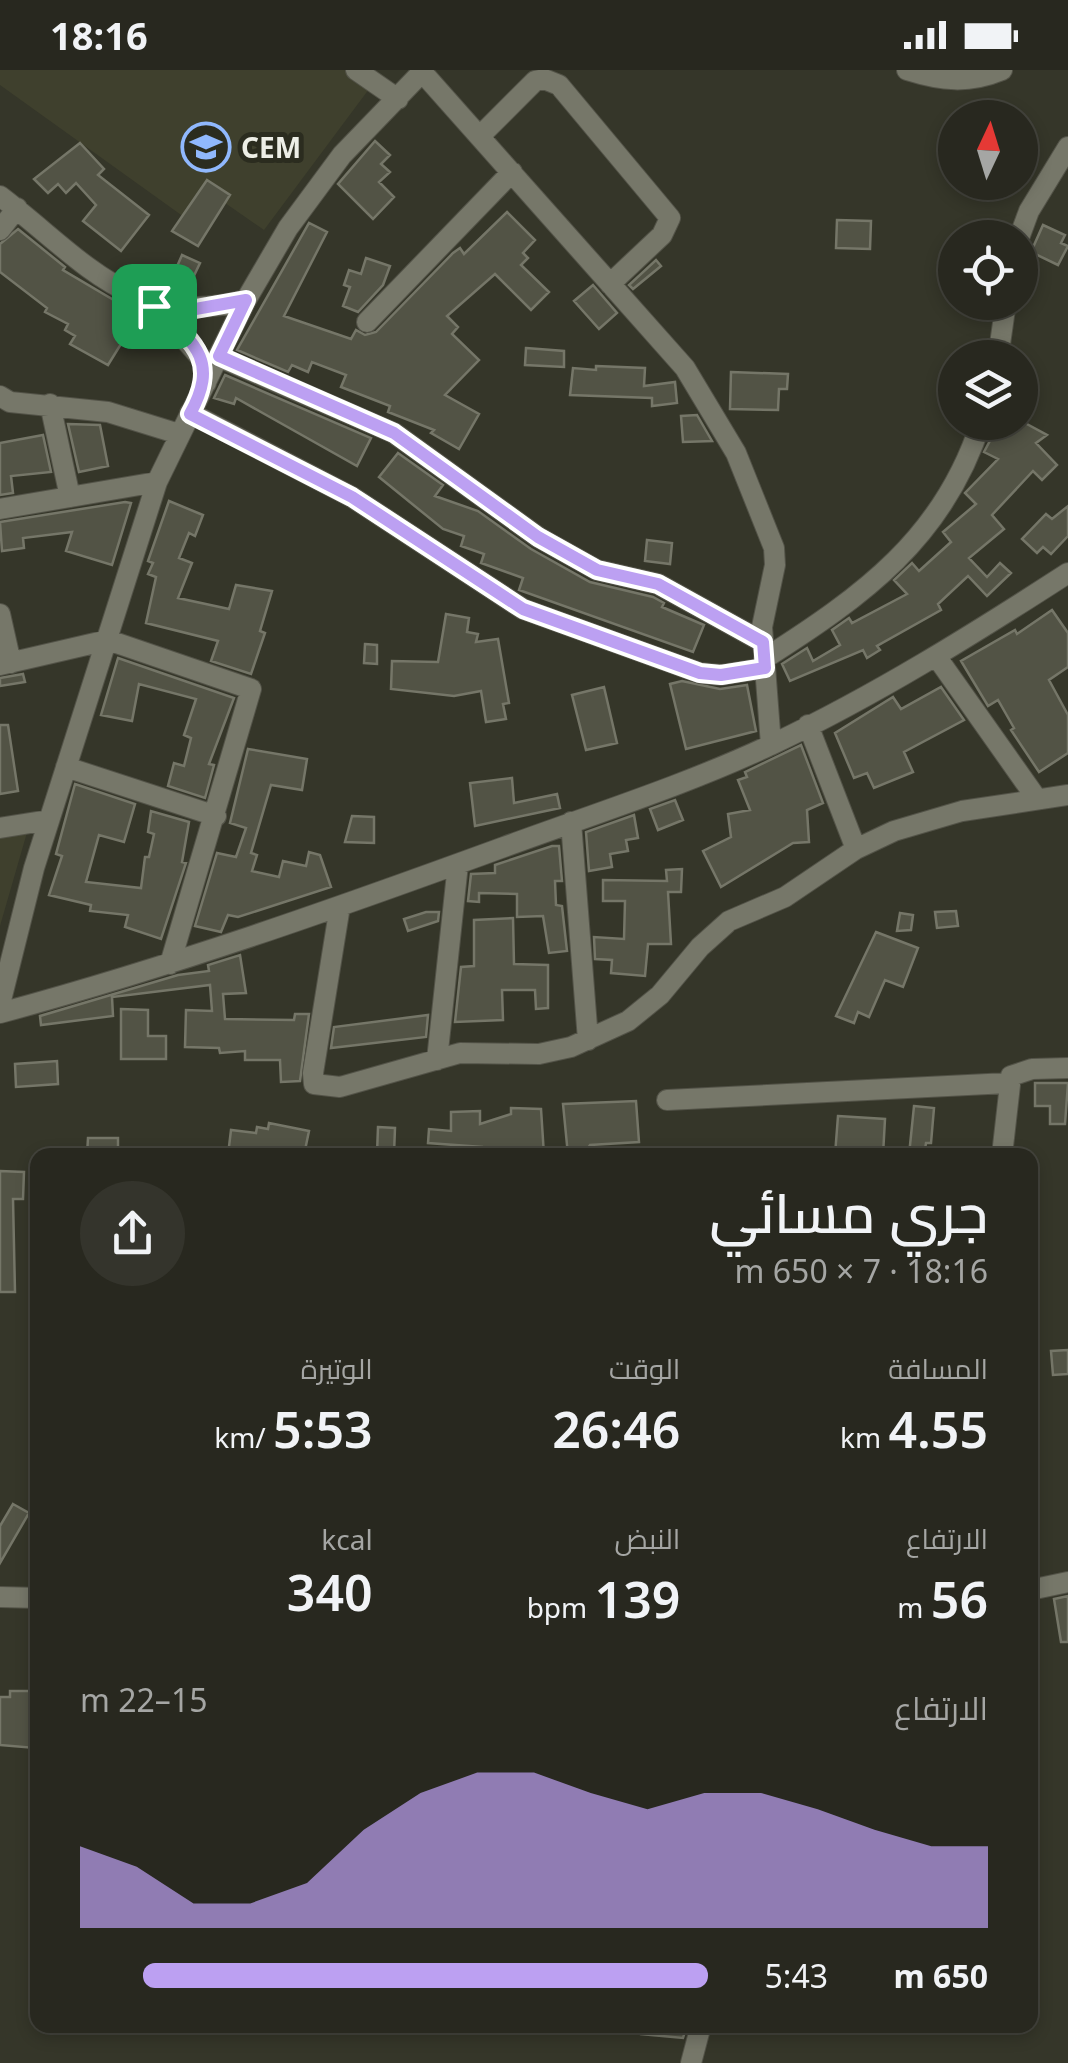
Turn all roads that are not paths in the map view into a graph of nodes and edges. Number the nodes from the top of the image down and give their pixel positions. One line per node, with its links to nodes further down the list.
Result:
1 (356, 70): 5 (street)
2 (907, 70): 3 (street)
3 (1002, 70)
4 (424, 72): 5 (street); 6 (street)
5 (398, 98): 13 (street)
6 (480, 136): 8 (street); 12 (street)
7 (1068, 146): 10 (street)
8 (512, 172): 12 (street); 15 (street)
9 (8, 202): 11 (street); 14 (street)
10 (1026, 220)
11 (0, 230)
12 (610, 284): 29 (street)
13 (246, 300): 14 (street); 16 (street)
14 (154, 306): 17 (street)
15 (367, 322)
16 (219, 356): 17 (street); 29 (street)
17 (206, 384): 20 (street)
18 (3, 401): 19 (street)
19 (50, 404): 21 (street); 24 (street)
20 (190, 414): 21 (street); 29 (street)
21 (179, 434): 23 (street)
22 (973, 440): 29 (street)
23 (157, 482): 24 (street); 28 (street)
24 (70, 497): 25 (street)
25 (0, 509)
26 (1068, 573): 30 (street)
27 (0, 614): 31 (street)
28 (108, 640): 31 (street); 34 (street); 37 (street)
29 (764, 656): 33 (street)
30 (936, 656): 32 (street); 36 (street)
31 (6, 664)
32 (808, 726): 33 (street); 41 (street)
33 (772, 744): 39 (street)
34 (66, 767): 37 (street); 38 (street)
35 (1068, 795): 36 (street)
36 (1037, 800): 41 (street)
37 (216, 816): 44 (street)
38 (49, 820): 40 (street); 45 (street)
39 (571, 822): 42 (street); 47 (street)
40 (0, 828)
41 (856, 849): 47 (street)
42 (458, 864): 43 (street); 48 (street)
43 (340, 906): 44 (street); 48 (street)
44 (170, 964): 46 (street)
45 (0, 1004)
46 (0, 1014)
47 (588, 1040): 48 (street)
48 (437, 1060)
49 (1067, 1066): 50 (street)
50 (1008, 1083): 51 (street); 52 (street)
51 (667, 1100)
52 (1003, 1148)
53 (1068, 1582): 54 (street)
54 (1038, 1588)
55 (0, 1597): 56 (street)
56 (30, 1598)
57 (700, 2033): 58 (street)
58 (691, 2063)

